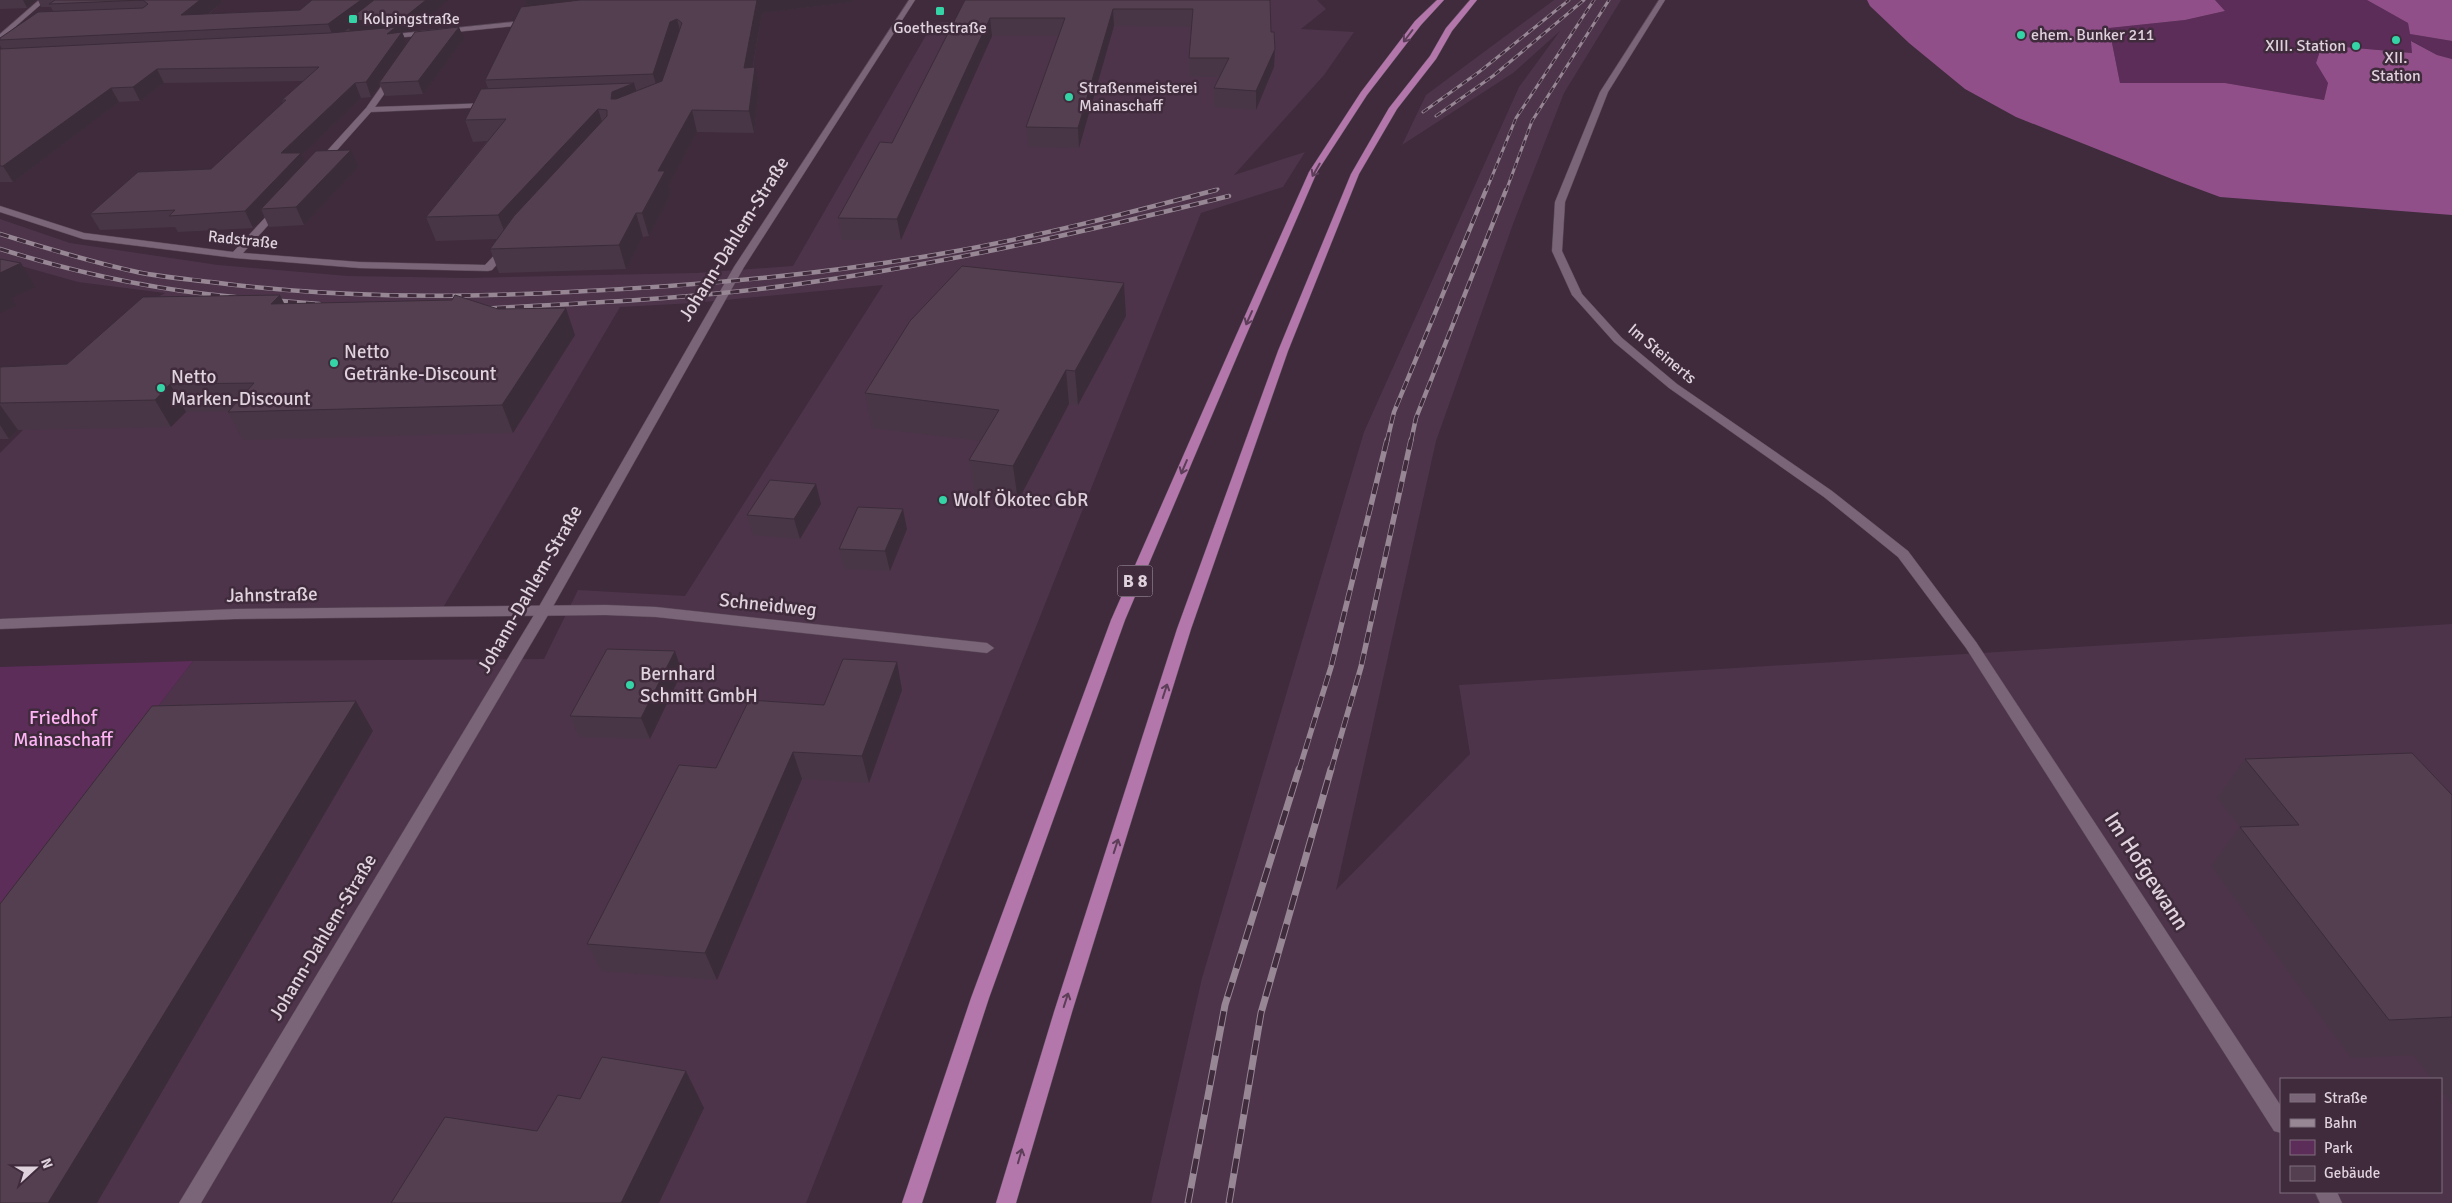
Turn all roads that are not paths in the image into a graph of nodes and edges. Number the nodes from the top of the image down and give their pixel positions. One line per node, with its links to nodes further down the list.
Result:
1 (43, 0): 7 (street)
2 (912, 0): 21 (street, Johann-Dahlem-Straße)
3 (1441, 0): 27 (highway, B 8, one-way to 27)
4 (1474, 0): 28 (highway, one-way to 4)
5 (1662, 0): 23 (street, Im Steinerts)
6 (539, 21): 9 (street)
7 (17, 24): 8 (street); 10 (street)
8 (27, 24)
9 (421, 34): 11 (street); 12 (street)
10 (0, 38)
11 (374, 39)
12 (416, 42)
13 (399, 67): 15 (street)
14 (496, 105): 15 (street)
15 (369, 110): 16 (street)
16 (314, 169)
17 (288, 198): 20 (street)
18 (0, 208): 20 (street, Radstraße)
19 (514, 240): 20 (street, Radstraße)
20 (235, 255)
21 (544, 610): 22 (street, Jahnstraße); 24 (street, Schneidweg); 26 (street, Johann-Dahlem-Straße)
22 (0, 624)
23 (1971, 645): 25 (street, Im Hofgewann)
24 (987, 648)
25 (2280, 1122)
26 (189, 1203)
27 (912, 1203)
28 (1006, 1203)

